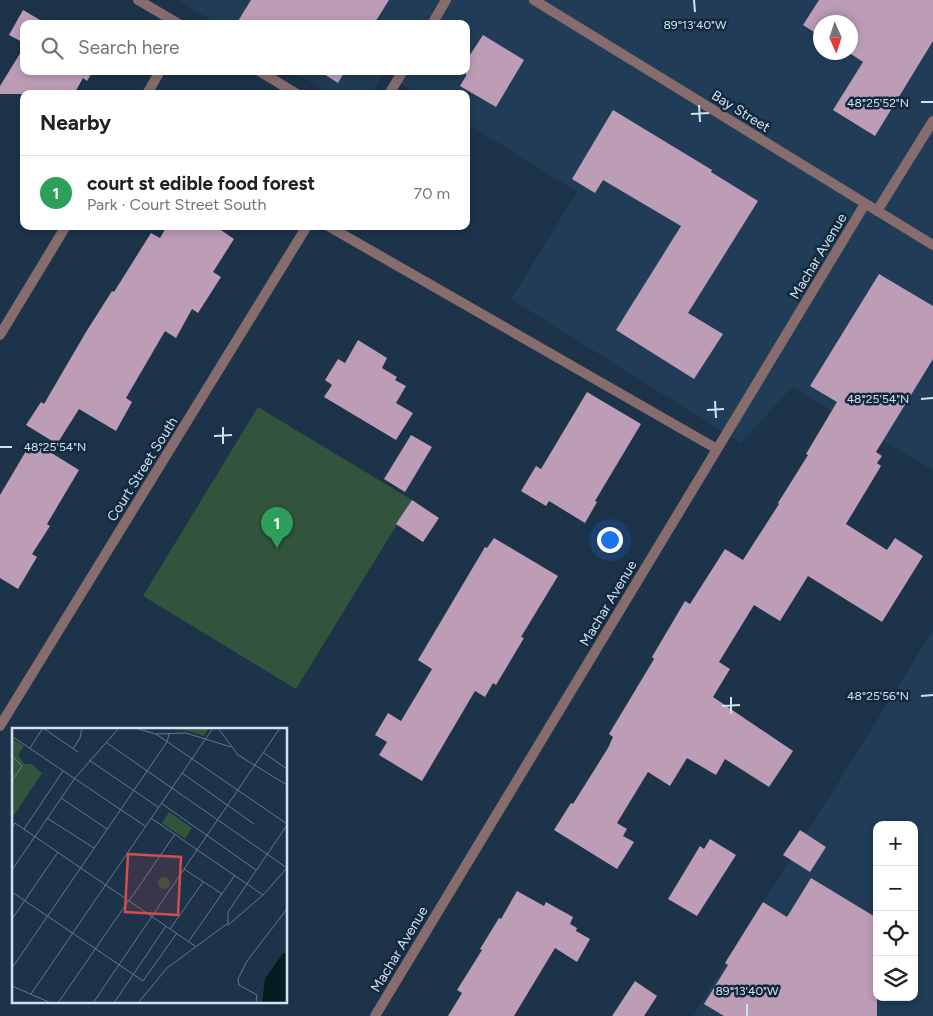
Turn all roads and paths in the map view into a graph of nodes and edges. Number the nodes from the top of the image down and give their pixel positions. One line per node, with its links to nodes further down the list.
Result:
1 (138, 0): 4 (street)
2 (446, 0): 5 (street)
3 (534, 0): 13 (street, Bay Street)
4 (171, 20)
5 (434, 20)
6 (158, 75): 9 (street)
7 (266, 75): 10 (street)
8 (401, 75): 11 (street)
9 (149, 90)
10 (290, 90)
11 (391, 90)
12 (933, 121): 14 (street)
13 (866, 204): 14 (street, Bay Street); 20 (street, Machar Avenue)
14 (877, 211): 18 (street, Bay Street)
15 (64, 230): 19 (street)
16 (305, 230): 21 (street, Court Street South)
17 (335, 230): 20 (street)
18 (933, 245)
19 (0, 335)
20 (717, 449): 22 (street, Machar Avenue)
21 (0, 726)
22 (375, 1016)

